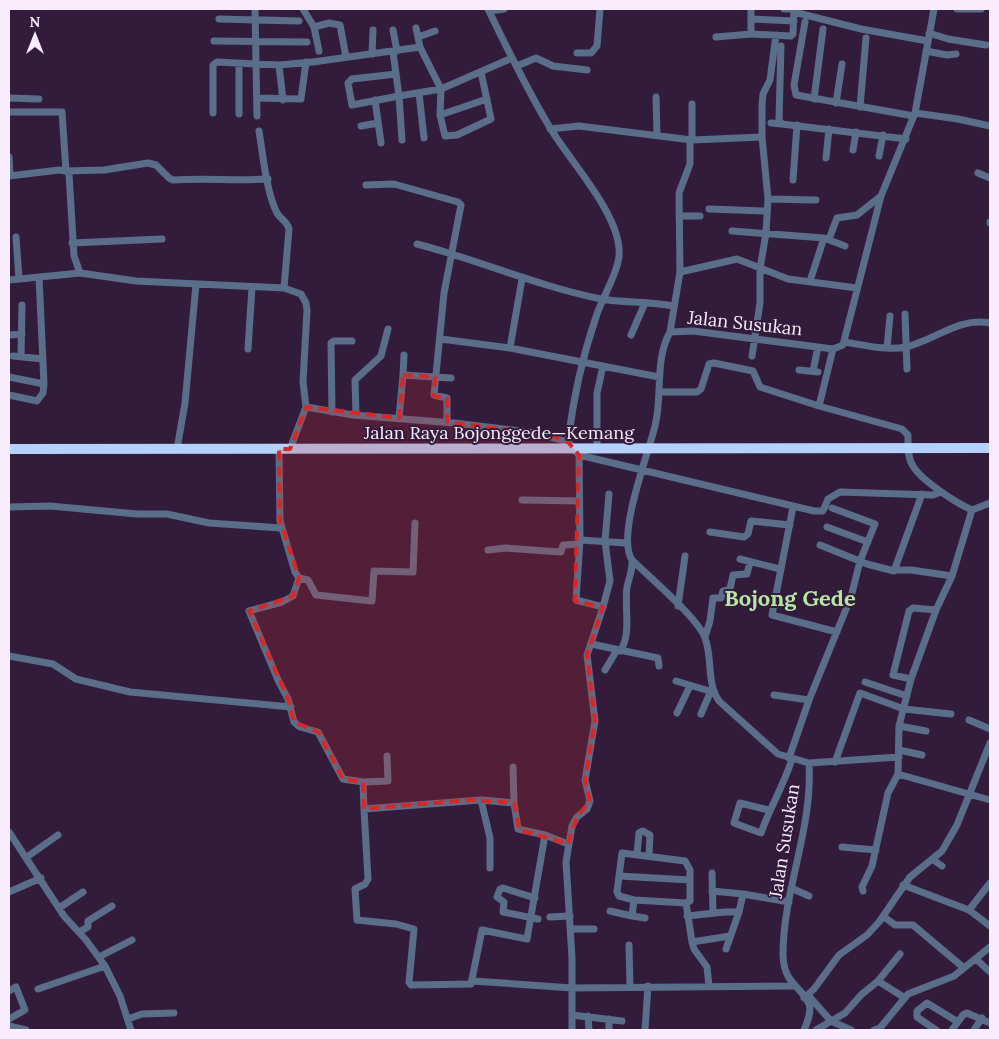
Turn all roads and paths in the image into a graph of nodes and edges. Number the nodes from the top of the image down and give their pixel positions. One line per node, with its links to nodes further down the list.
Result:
1 (254, 9): 14 (street)
2 (303, 9): 18 (street)
3 (504, 9): 10 (street)
4 (600, 9): 40 (street)
5 (751, 9): 13 (street)
6 (784, 9): 11 (street)
7 (934, 9): 24 (street)
8 (956, 9): 9 (street)
9 (981, 9)
10 (488, 10): 44 (street)
11 (794, 10): 16 (street); 31 (street)
12 (219, 19): 14 (street)
13 (751, 19): 16 (street); 25 (street)
14 (254, 20): 15 (street); 32 (street)
15 (299, 21)
16 (794, 21): 26 (street)
17 (805, 22): 62 (street)
18 (314, 27): 38 (street); 43 (street)
19 (416, 28): 27 (street)
20 (823, 29): 62 (street)
21 (373, 30): 41 (street)
22 (393, 30): 39 (street)
23 (435, 31): 27 (street)
24 (930, 33): 31 (street); 34 (street)
25 (750, 34): 26 (street); 28 (street)
26 (776, 35): 86 (street)
27 (418, 37): 36 (street)
28 (716, 37)
29 (866, 38): 67 (street)
30 (214, 41): 32 (street)
31 (928, 41): 37 (street)
32 (254, 42): 33 (street); 47 (street)
33 (307, 42)
34 (986, 45)
35 (781, 46): 76 (street)
36 (420, 47): 39 (street); 54 (street)
37 (926, 50): 42 (street); 71 (street)
38 (319, 51)
39 (395, 51): 41 (street); 53 (street)
40 (577, 53)
41 (372, 54): 43 (street)
42 (956, 54)
43 (346, 57): 45 (street)
44 (512, 58): 50 (street); 52 (street)
45 (306, 62): 49 (street); 63 (street)
46 (239, 64): 47 (street); 69 (street); 70 (street)
47 (256, 64): 49 (street); 59 (street)
48 (842, 64): 65 (street)
49 (279, 65): 63 (street)
50 (517, 66): 51 (street); 80 (street)
51 (587, 70)
52 (482, 72): 54 (street); 60 (street)
53 (396, 74): 56 (street); 64 (street)
54 (441, 89): 55 (street); 72 (street)
55 (419, 93): 56 (street); 87 (street)
56 (398, 96): 64 (street); 89 (street)
57 (656, 97): 84 (street)
58 (9, 98): 61 (street)
59 (258, 98): 63 (street); 73 (street)
60 (487, 98): 72 (street); 72 (street)
61 (39, 99)
62 (814, 99): 65 (street)
63 (282, 100)
64 (375, 100): 74 (street)
65 (836, 103): 67 (street)
66 (692, 104): 90 (street)
67 (860, 107): 71 (street)
68 (9, 112): 96 (street)
69 (213, 113)
70 (240, 114)
71 (915, 114): 79 (street); 88 (street)
72 (440, 115)
73 (257, 116)
74 (378, 123): 78 (street); 91 (street)
75 (771, 123): 76 (street)
76 (782, 124): 77 (street)
77 (797, 125): 81 (street); 101 (street)
78 (360, 126)
79 (990, 126)
80 (550, 129): 84 (street); 131 (street)
81 (829, 129): 83 (street); 95 (street)
82 (259, 131): 100 (street)
83 (856, 132): 85 (street); 92 (street)
84 (657, 134): 90 (street)
85 (883, 135): 88 (street); 93 (street)
86 (762, 137): 90 (street); 104 (street)
87 (424, 138)
88 (906, 139): 103 (street)
89 (402, 140)
90 (691, 140): 108 (street)
91 (381, 143)
92 (854, 150)
93 (879, 156)
94 (9, 157): 98 (street)
95 (826, 158)
96 (66, 171): 98 (street); 100 (street); 115 (street)
97 (978, 173): 99 (street)
98 (10, 176)
99 (990, 178)
100 (268, 179): 129 (street)
101 (793, 180)
102 (366, 185): 118 (street)
103 (881, 196): 113 (street); 130 (street)
104 (768, 199): 105 (street); 107 (street)
105 (816, 200)
106 (709, 209): 107 (street)
107 (767, 211): 111 (street)
108 (679, 216): 109 (street); 120 (street)
109 (700, 216)
110 (732, 231): 111 (street)
111 (766, 233): 113 (street); 119 (street)
112 (16, 237): 123 (street)
113 (826, 238): 117 (street); 126 (street)
114 (162, 239): 115 (street)
115 (72, 243): 121 (street)
116 (417, 244): 118 (street)
117 (845, 246)
118 (451, 253): 124 (street); 143 (street)
119 (760, 269): 120 (street); 126 (street); 144 (street)
120 (680, 272): 134 (street)
121 (80, 273): 122 (street); 127 (street)
122 (39, 277): 123 (street); 157 (street)
123 (19, 279): 125 (street)
124 (522, 279): 131 (street); 149 (street)
125 (9, 280)
126 (810, 281): 130 (street)
127 (196, 284): 128 (street); 180 (street)
128 (252, 287): 129 (street); 151 (street)
129 (284, 288): 171 (street)
130 (857, 288): 146 (street)
131 (602, 299): 132 (street); 158 (street)
132 (645, 303): 134 (street); 142 (street)
133 (22, 305): 140 (street)
134 (673, 306): 139 (street)
135 (905, 314): 148 (street)
136 (890, 316): 150 (street)
137 (990, 323): 148 (street)
138 (388, 329): 173 (street)
139 (670, 332): 144 (street, Jalan Susukan); 163 (street, Jalan Susukan)
140 (22, 334): 141 (street); 155 (street)
141 (9, 335)
142 (631, 335)
143 (441, 339): 149 (street); 165 (street)
144 (755, 339): 147 (street, Jalan Susukan); 156 (street)
145 (352, 341): 172 (street)
146 (844, 342): 150 (street); 152 (street)
147 (818, 347): 152 (street, Jalan Susukan); 161 (street)
148 (906, 347): 150 (street); 160 (street)
149 (510, 348): 158 (street)
150 (887, 348)
151 (248, 349)
152 (833, 349): 170 (street)
153 (404, 355): 162 (street)
154 (13, 356): 155 (street)
155 (22, 356): 157 (street)
156 (752, 356)
157 (44, 359): 167 (street)
158 (583, 362): 159 (street); 176 (street)
159 (603, 366): 163 (street); 177 (street)
160 (907, 369)
161 (799, 370)
162 (404, 375): 165 (street); 174 (street)
163 (659, 376): 168 (street, Jalan Susukan)
164 (9, 377): 167 (street)
165 (435, 377): 166 (street); 175 (street)
166 (451, 378)
167 (44, 384): 169 (street)
168 (659, 392): 170 (street); 178 (street, Jalan Susukan)
169 (9, 395)
170 (819, 406): 182 (street)
171 (306, 407): 172 (street); 181 (street)
172 (332, 412): 173 (street)
173 (356, 415): 174 (street)
174 (400, 418): 175 (street)
175 (447, 422): 176 (street)
176 (573, 448): 177 (highway, Jalan Raya Bojonggede—Kemang); 181 (highway, Jalan Raya Bojonggede—Kemang); 184 (street); 189 (street)
177 (597, 448): 178 (highway, Jalan Raya Bojonggede—Kemang)
178 (648, 448): 182 (highway, Jalan Raya Bojonggede—Kemang); 184 (street, Jalan Susukan)
179 (990, 448): 182 (highway, Jalan Raya Bojonggede—Kemang)
180 (177, 449): 181 (highway, Jalan Raya Bojonggede—Kemang); 183 (highway, Jalan Raya Bojonggede—Kemang)
181 (284, 449): 198 (street)
182 (908, 449): 185 (street)
183 (9, 450)
184 (641, 471): 192 (street); 203 (street, Jalan Susukan)
185 (941, 492): 187 (street); 194 (street)
186 (608, 494): 200 (street)
187 (922, 494): 192 (street); 212 (street)
188 (522, 500): 189 (street)
189 (579, 501): 201 (street)
190 (990, 503): 194 (street)
191 (9, 506): 198 (street)
192 (793, 507): 196 (street)
193 (832, 508): 202 (street)
194 (972, 510): 213 (street)
195 (415, 523): 214 (street)
196 (790, 525): 199 (street); 211 (street)
197 (828, 527): 202 (street)
198 (281, 528): 214 (street)
199 (710, 532)
200 (606, 541): 201 (street); 203 (street); 216 (street)
201 (579, 542): 205 (street); 216 (street)
202 (868, 542): 209 (street)
203 (626, 543): 208 (street)
204 (820, 545): 209 (street)
205 (488, 550)
206 (685, 556): 215 (street)
207 (740, 559): 210 (street)
208 (632, 560): 215 (street); 221 (street)
209 (860, 561): 212 (street); 218 (street)
210 (750, 562): 211 (street); 219 (street)
211 (780, 569): 218 (street)
212 (895, 570): 213 (street)
213 (952, 576): 217 (street)
214 (299, 578): 233 (street)
215 (678, 606): 219 (street)
216 (603, 607): 220 (street)
217 (936, 610): 225 (street); 225 (street)
218 (838, 632): 232 (street)
219 (705, 637): 229 (street)
220 (590, 644): 221 (street); 261 (street)
221 (618, 651): 223 (street); 224 (street)
222 (9, 656): 233 (street)
223 (659, 666)
224 (604, 670)
225 (911, 680): 231 (street)
226 (676, 681): 228 (street)
227 (865, 682): 231 (street)
228 (690, 686): 229 (street); 235 (street)
229 (711, 693): 236 (street); 246 (street, Jalan Susukan)
230 (774, 695): 232 (street)
231 (907, 696): 234 (street)
232 (808, 700): 246 (street)
233 (291, 707): 251 (street)
234 (904, 709): 237 (street); 239 (street); 247 (street)
235 (677, 713)
236 (702, 714)
237 (951, 714)
238 (969, 720): 240 (street)
239 (899, 726): 241 (street); 243 (street)
240 (990, 729)
241 (926, 731)
242 (990, 743): 252 (street)
243 (899, 754): 244 (street); 247 (street); 250 (street)
244 (922, 755)
245 (387, 756): 251 (street)
246 (790, 759): 248 (street, Jalan Susukan); 257 (street)
247 (835, 762): 248 (street)
248 (809, 763): 276 (street, Jalan Susukan)
249 (513, 767): 255 (street)
250 (898, 774): 252 (street); 263 (street)
251 (363, 782): 256 (street)
252 (968, 794): 254 (street); 267 (street)
253 (481, 800): 255 (street); 256 (street); 269 (street)
254 (990, 800)
255 (514, 803): 260 (street)
256 (364, 809): 316 (street)
257 (769, 810): 257 (street)
258 (9, 832): 266 (street)
259 (58, 835): 266 (street)
260 (545, 835): 261 (street); 283 (street)
261 (568, 844): 293 (street)
262 (842, 847): 263 (street)
263 (876, 850): 278 (street)
264 (637, 854): 265 (street); 265 (street); 271 (street)
265 (649, 855): 273 (street)
266 (27, 857): 272 (street)
267 (932, 859): 268 (street); 275 (street)
268 (942, 866)
269 (490, 868)
270 (712, 873): 277 (street)
271 (620, 876): 273 (street); 284 (street)
272 (41, 878): 279 (street); 288 (street)
273 (690, 880): 286 (street)
274 (990, 883): 289 (street)
275 (903, 885): 289 (street); 296 (street)
276 (791, 888): 282 (street); 285 (street, Jalan Susukan)
277 (712, 891): 281 (street); 292 (street)
278 (863, 891)
279 (9, 892)
280 (83, 892): 288 (street)
281 (743, 894): 285 (street); 291 (street)
282 (809, 896)
283 (535, 898): 298 (street); 298 (street)
284 (634, 900): 286 (street); 294 (street)
285 (789, 902): 320 (street, Jalan Susukan)
286 (686, 903): 295 (street)
287 (112, 906): 303 (street)
288 (59, 908): 303 (street)
289 (970, 910): 300 (street)
290 (610, 911): 294 (street)
291 (739, 912): 292 (street); 304 (street)
292 (713, 913): 295 (street)
293 (570, 916): 297 (street); 301 (street)
294 (632, 916): 299 (street)
295 (688, 916): 306 (street)
296 (883, 916): 314 (street); 325 (street)
297 (550, 917)
298 (535, 918): 316 (street)
299 (645, 918)
300 (990, 926)
301 (571, 929): 302 (street); 322 (street)
302 (594, 929)
303 (79, 932): 311 (street)
304 (730, 936): 306 (street); 308 (street)
305 (132, 940): 311 (street)
306 (692, 942): 319 (street)
307 (630, 944): 321 (street)
308 (726, 949)
309 (989, 949): 312 (street)
310 (900, 954): 317 (street)
311 (99, 957): 313 (street)
312 (976, 958): 314 (street); 315 (street)
313 (105, 966): 323 (street); 332 (street)
314 (964, 968): 326 (street)
315 (990, 972)
316 (473, 981): 322 (street)
317 (878, 981): 326 (street); 335 (street)
318 (648, 986): 319 (street); 321 (street); 344 (street)
319 (709, 986): 320 (street)
320 (794, 986): 325 (street, Jalan Susukan)
321 (630, 987): 322 (street)
322 (572, 988): 328 (street)
323 (38, 989)
324 (9, 991): 331 (street)
325 (806, 996): 335 (street, Jalan Susukan); 345 (street)
326 (904, 998): 348 (street)
327 (174, 1013): 332 (street)
328 (572, 1015): 329 (street); 341 (street)
329 (588, 1016): 333 (street); 342 (street)
330 (982, 1018): 336 (street); 337 (street); 351 (street)
331 (9, 1019)
332 (128, 1019): 340 (street)
333 (609, 1019): 334 (street); 343 (street)
334 (622, 1021)
335 (831, 1021): 346 (street); 347 (street)
336 (958, 1022): 349 (street); 350 (street)
337 (990, 1023)
338 (9, 1026): 339 (street)
339 (26, 1030)
340 (131, 1030)
341 (572, 1030)
342 (589, 1030)
343 (609, 1030)
344 (644, 1030)
345 (804, 1030)
346 (816, 1030)
347 (851, 1030)
348 (874, 1030)
349 (936, 1030)
350 (952, 1030)
351 (974, 1030)

